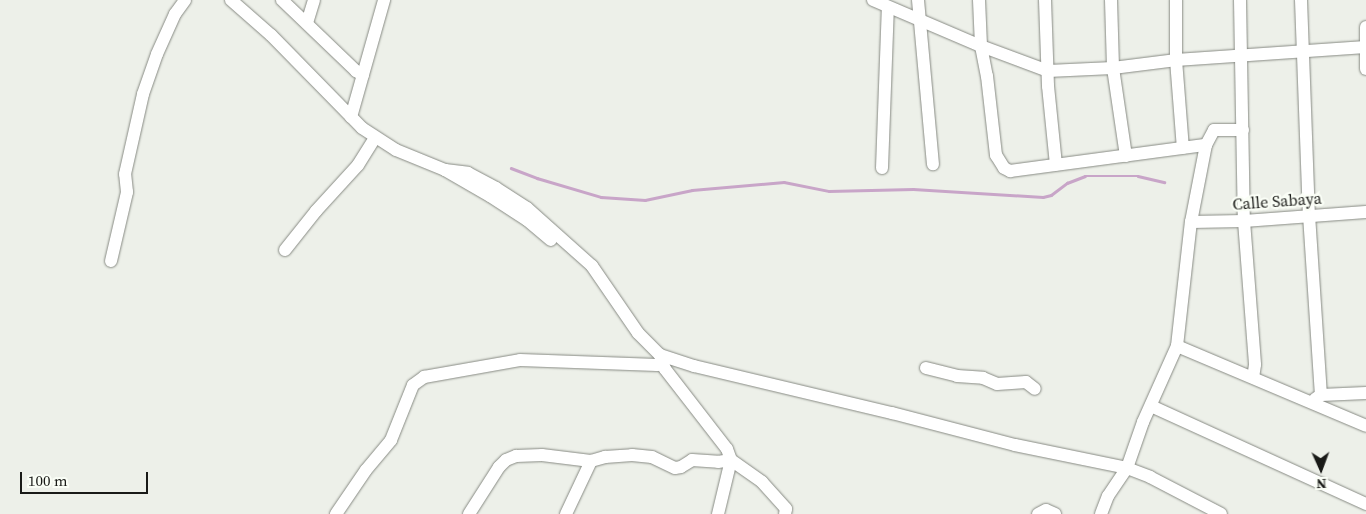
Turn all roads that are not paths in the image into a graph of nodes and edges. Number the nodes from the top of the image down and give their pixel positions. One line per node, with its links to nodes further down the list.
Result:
1 (185, 0): 41 (street)
2 (230, 0): 27 (street)
3 (282, 0): 16 (street)
4 (314, 0): 16 (street)
5 (384, 0): 26 (street)
6 (872, 0): 14 (street)
7 (918, 0): 15 (street)
8 (979, 0): 18 (street)
9 (1045, 0): 25 (street)
10 (1111, 0): 23 (street)
11 (1176, 0): 22 (street)
12 (1240, 0): 21 (street)
13 (1300, 0): 20 (street)
14 (888, 8): 15 (street); 35 (street)
15 (920, 18): 18 (street); 33 (street)
16 (307, 23): 26 (street)
17 (1366, 27): 19 (street)
18 (981, 46): 25 (street); 34 (street)
19 (1365, 47): 20 (street); 24 (street)
20 (1302, 52): 21 (street); 37 (street)
21 (1239, 56): 22 (street); 28 (street)
22 (1176, 60): 23 (street); 31 (street)
23 (1113, 68): 25 (street); 32 (street)
24 (1366, 69)
25 (1048, 71): 34 (street)
26 (363, 74): 27 (street)
27 (351, 117): 29 (street)
28 (1243, 130): 30 (street); 38 (street)
29 (375, 138): 40 (street); 43 (street)
30 (1206, 145): 31 (street); 39 (street)
31 (1182, 148): 32 (street)
32 (1126, 156): 34 (street)
33 (933, 164)
34 (1056, 165)
35 (882, 168)
36 (1366, 212): 37 (street, Calle Sabaya)
37 (1309, 215): 38 (street, Calle Sabaya); 48 (street)
38 (1244, 221): 39 (street, Calle Sabaya); 45 (street)
39 (1191, 222): 42 (street)
40 (285, 250)
41 (111, 261)
42 (1177, 346): 45 (street); 49 (street)
43 (661, 359): 51 (street); 53 (street); 56 (street)
44 (926, 368): 46 (street)
45 (1253, 377): 48 (street)
46 (1035, 389)
47 (1366, 393): 48 (street)
48 (1317, 399): 50 (street)
49 (1151, 406): 53 (street); 54 (street)
50 (1366, 426)
51 (731, 460): 52 (street); 55 (street); 59 (street)
52 (591, 461): 57 (street); 58 (street)
53 (1127, 468): 62 (street); 63 (street)
54 (1366, 504)
55 (786, 512)
56 (336, 514)
57 (469, 514)
58 (566, 514)
59 (718, 514)
60 (1038, 514): 61 (street)
61 (1055, 514)
62 (1101, 514)
63 (1220, 514)

